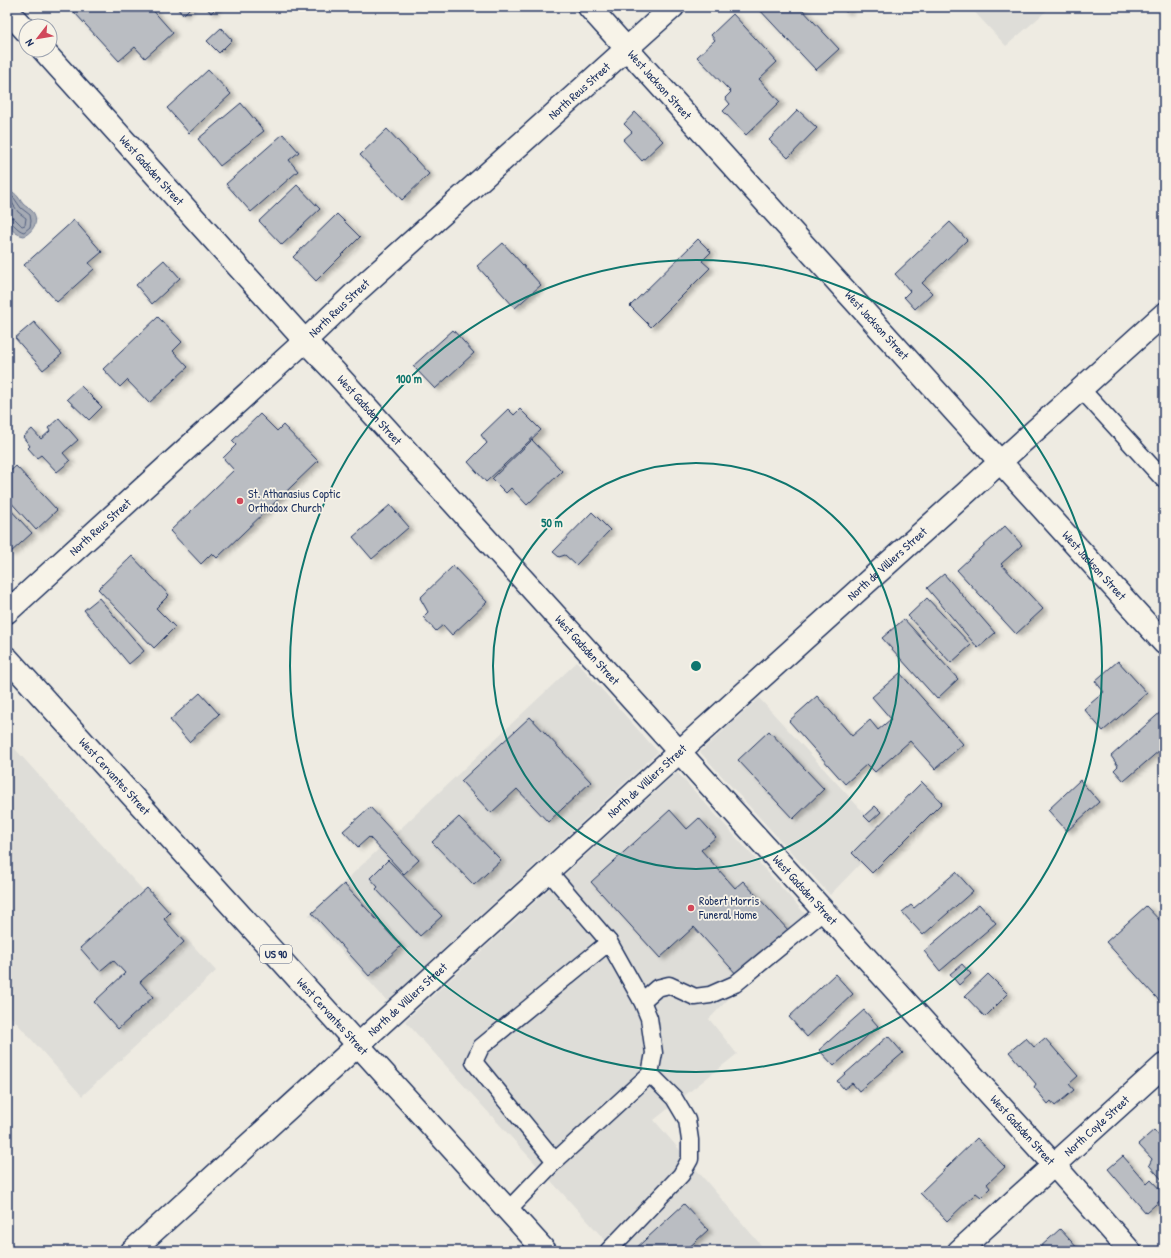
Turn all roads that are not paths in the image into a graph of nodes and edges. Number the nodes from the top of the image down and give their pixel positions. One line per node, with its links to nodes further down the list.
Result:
1 (589, 7): 5 (street, West Jackson Street)
2 (673, 7): 5 (street, North Reus Street)
3 (7, 10): 4 (street)
4 (18, 22)
5 (627, 49): 8 (street, North Reus Street); 10 (street, West Jackson Street)
6 (50, 58): 8 (street, West Gadsden Street)
7 (1164, 314): 9 (street, North de Villiers Street)
8 (305, 341): 12 (street, North Reus Street); 15 (street, West Gadsden Street)
9 (1081, 389): 10 (street, North de Villiers Street); 11 (lane)
10 (1000, 462): 13 (street, West Jackson Street); 15 (street, North de Villiers Street)
11 (1164, 480)
12 (7, 612)
13 (1164, 643)
14 (7, 658): 20 (street, West Cervantes Street / US 90)
15 (679, 752): 16 (street, North de Villiers Street); 17 (street, West Gadsden Street)
16 (549, 872): 18 (lane); 20 (street, North de Villiers Street)
17 (824, 911): 19 (lane); 24 (street, West Gadsden Street)
18 (609, 942): 19 (lane); 23 (lane)
19 (642, 1001): 22 (lane)
20 (358, 1045): 25 (street, West Cervantes Street / US 90); 26 (street, North de Villiers Street)
21 (1164, 1065): 24 (street, North Coyle Street)
22 (650, 1074): 23 (lane); 28 (lane)
23 (555, 1161): 25 (lane)
24 (1054, 1165): 29 (street, North Coyle Street); 30 (street, West Gadsden Street)
25 (508, 1210): 27 (street, West Cervantes Street / US 90)
26 (132, 1251)
27 (545, 1251)
28 (608, 1251)
29 (959, 1251)
30 (1130, 1251)

